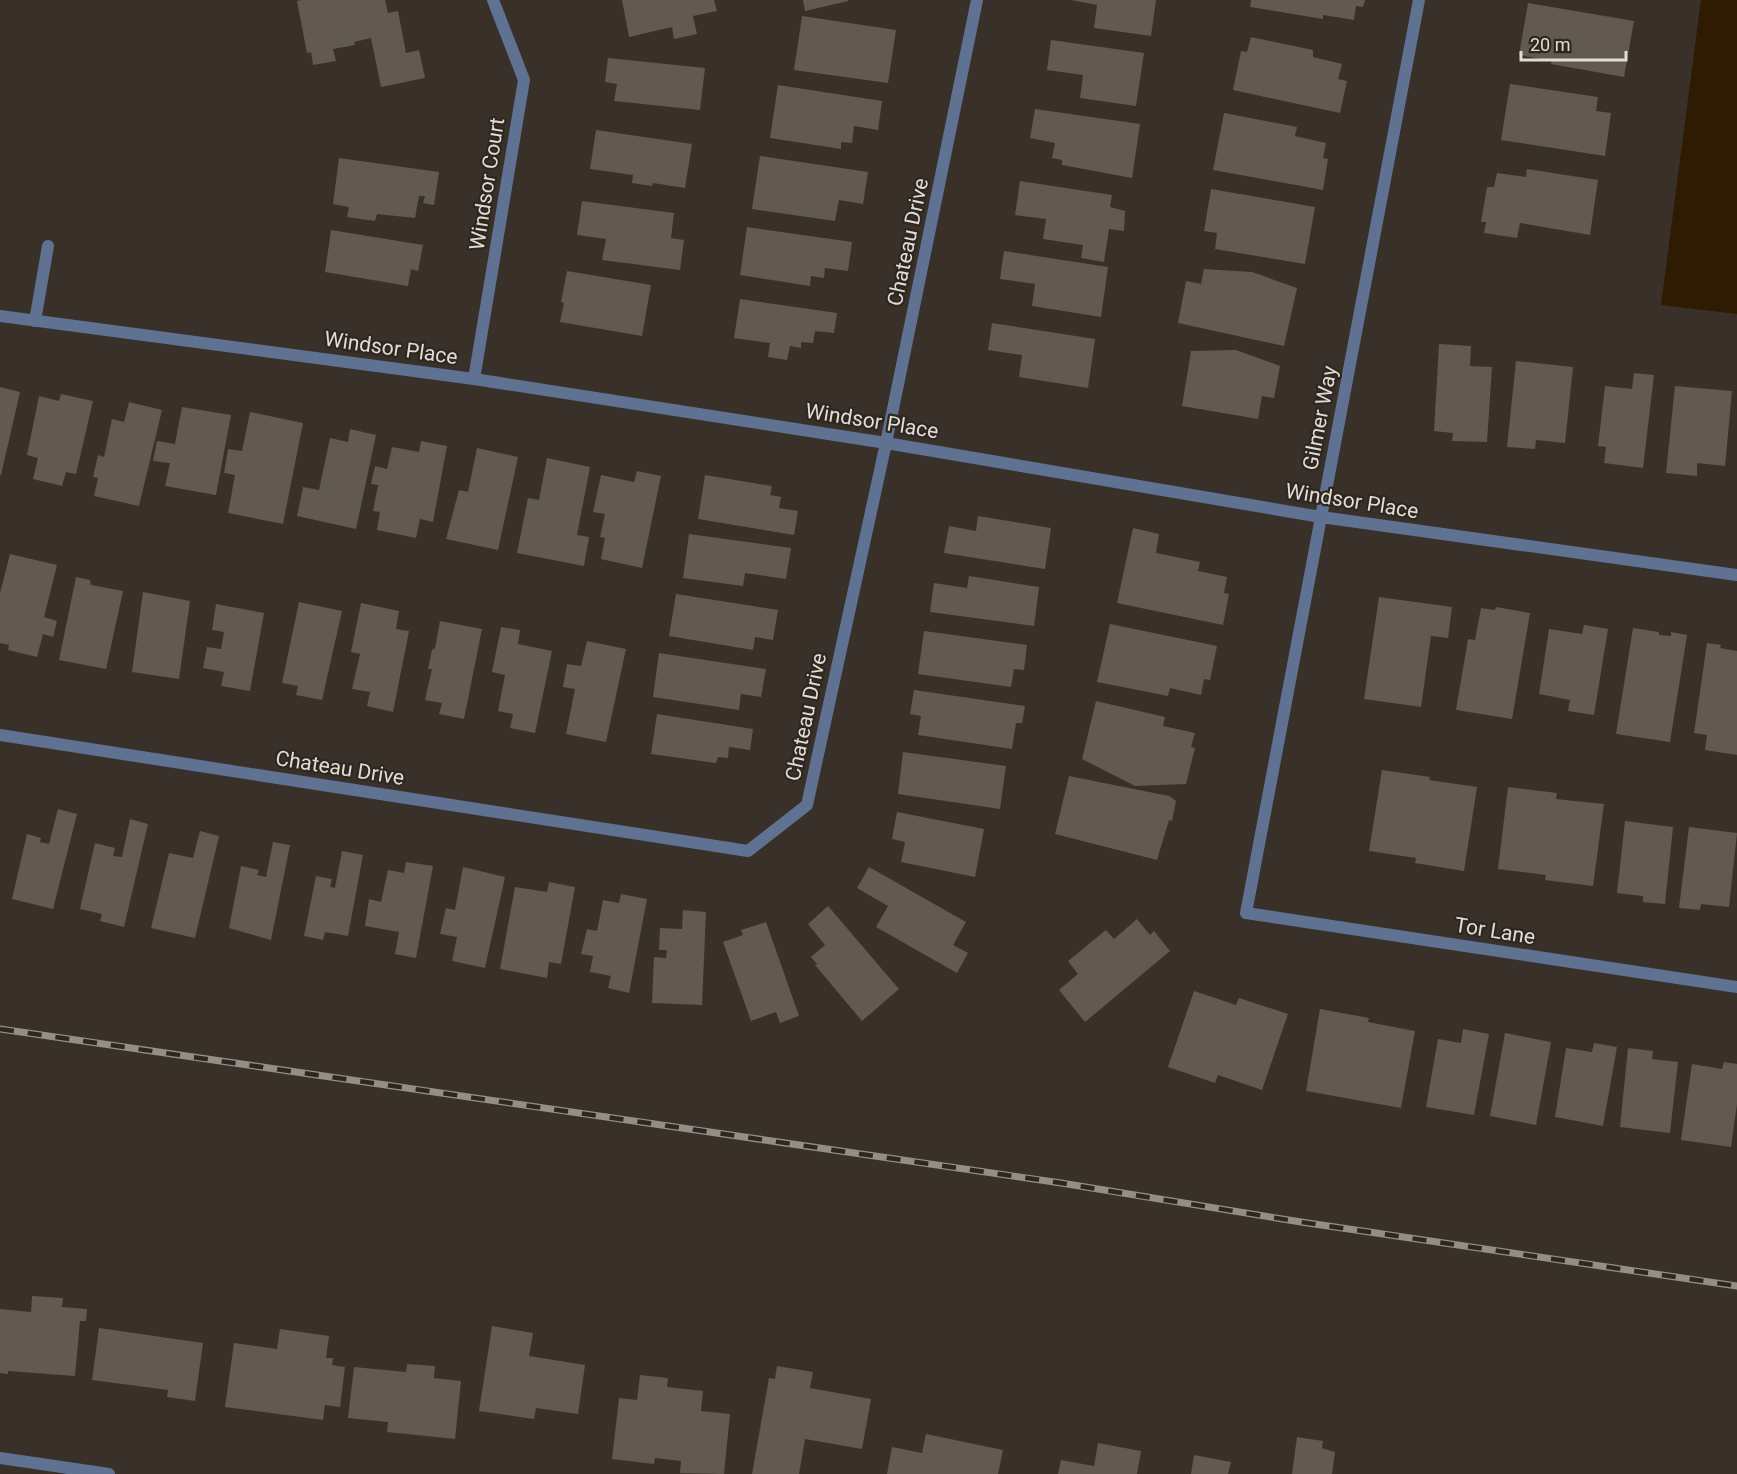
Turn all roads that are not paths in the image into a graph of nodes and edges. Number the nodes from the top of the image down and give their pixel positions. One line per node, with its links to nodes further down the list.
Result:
1 (494, 0): 7 (street, Windsor Court)
2 (977, 0): 8 (street, Chateau Drive)
3 (1419, 0): 9 (street, Gilmer Way)
4 (48, 246): 6 (street)
5 (0, 316): 6 (street, Windsor Place)
6 (35, 321): 7 (street, Windsor Place)
7 (474, 379): 8 (street, Windsor Place)
8 (886, 443): 9 (street, Windsor Place); 11 (street, Chateau Drive)
9 (1321, 517): 10 (street, Windsor Place); 12 (street, Gilmer Way)
10 (1737, 575)
11 (0, 735)
12 (1246, 913): 13 (street, Tor Lane)
13 (1737, 987)
14 (0, 1458): 15 (street)
15 (109, 1474)

